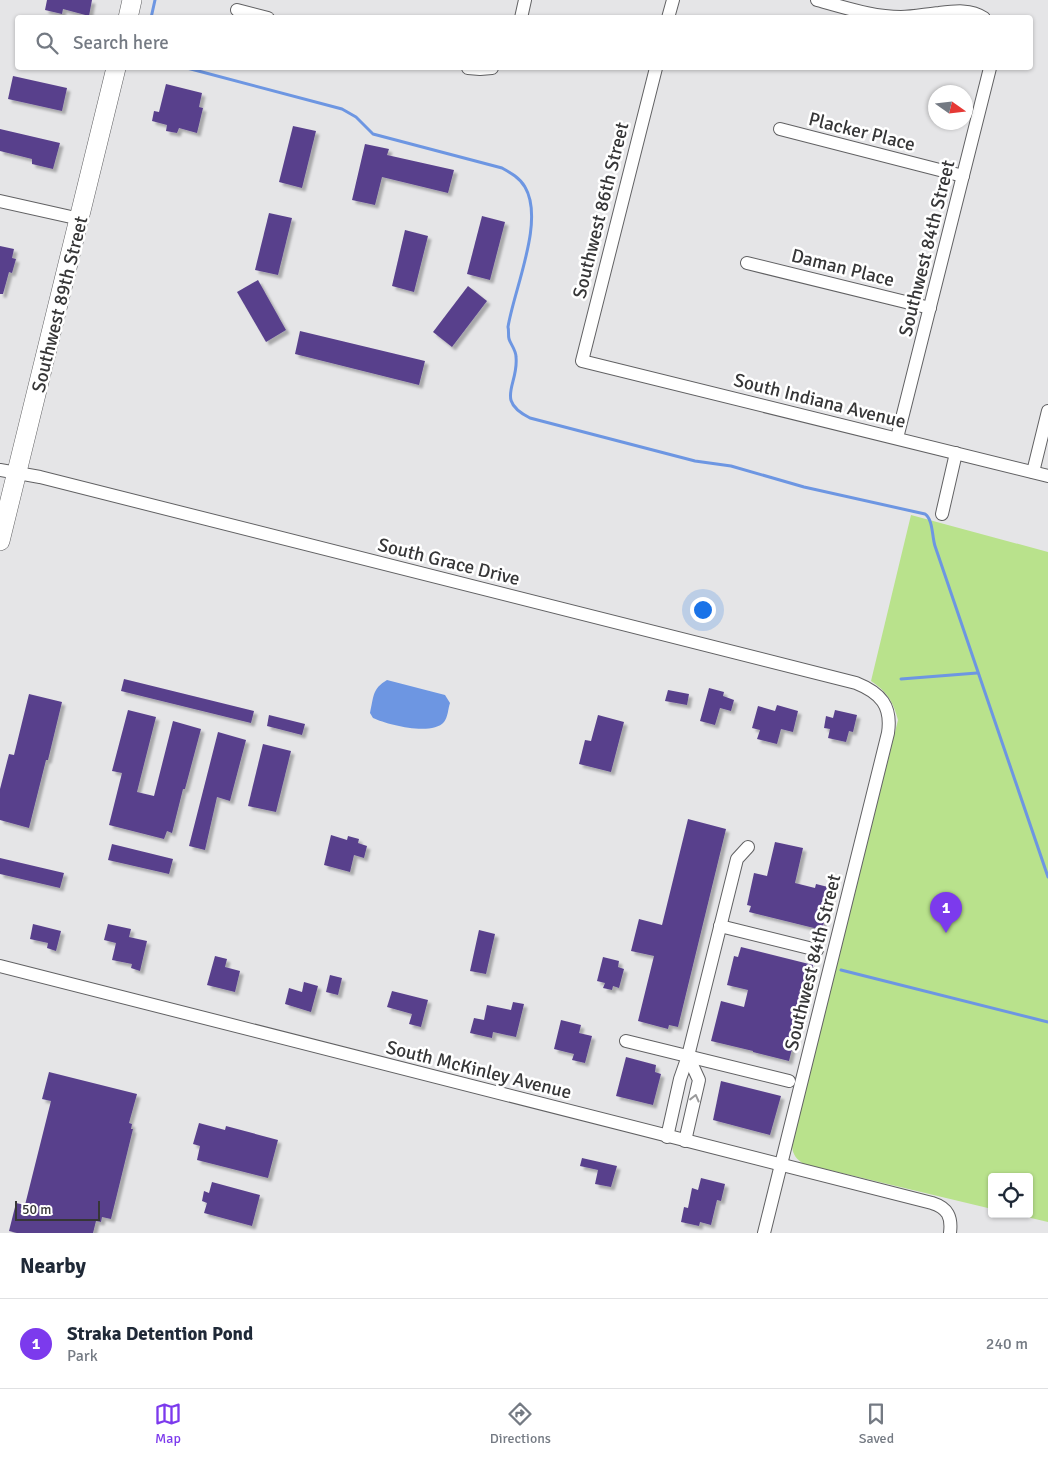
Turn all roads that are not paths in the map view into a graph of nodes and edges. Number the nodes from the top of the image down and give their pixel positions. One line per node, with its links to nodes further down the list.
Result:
1 (132, 0): 6 (main road)
2 (525, 0): 8 (street)
3 (673, 0): 9 (street)
4 (817, 0): 10 (street)
5 (237, 10): 7 (street)
6 (129, 15)
7 (256, 15)
8 (522, 15)
9 (669, 15)
10 (880, 15)
11 (926, 15): 12 (street)
12 (980, 15)
13 (116, 70): 19 (main road, Southwest 89th Street)
14 (655, 70): 22 (street, Southwest 86th Street)
15 (990, 70): 17 (street, Southwest 84th Street)
16 (780, 129): 17 (street, Placker Place)
17 (963, 176): 21 (street, Southwest 84th Street)
18 (0, 201): 19 (street)
19 (80, 219): 26 (main road, Southwest 89th Street)
20 (746, 263): 21 (street, Daman Place)
21 (930, 308): 24 (street, Southwest 84th Street)
22 (582, 361): 24 (street, South Indiana Avenue)
23 (1048, 411): 27 (street)
24 (897, 438): 25 (street, South Indiana Avenue)
25 (956, 453): 27 (street, South Indiana Avenue); 29 (street)
26 (8, 472): 30 (main road, Southwest 89th Street); 31 (street, South Grace Drive)
27 (1033, 472): 28 (street, South Indiana Avenue)
28 (1048, 476)
29 (942, 514)
30 (0, 541)
31 (883, 701): 41 (street, Southwest 84th Street)
32 (748, 847): 33 (street)
33 (720, 926): 34 (street); 37 (street)
34 (817, 950)
35 (0, 966): 39 (street, South McKinley Avenue)
36 (626, 1041): 37 (street)
37 (688, 1056): 38 (street); 39 (street); 40 (street, one-way to 37)
38 (789, 1081)
39 (667, 1137): 40 (street, South McKinley Avenue)
40 (685, 1141): 41 (street, South McKinley Avenue)
41 (781, 1165): 42 (street, Southwest 84th Street); 43 (street, South McKinley Avenue)
42 (764, 1233)
43 (950, 1233)

